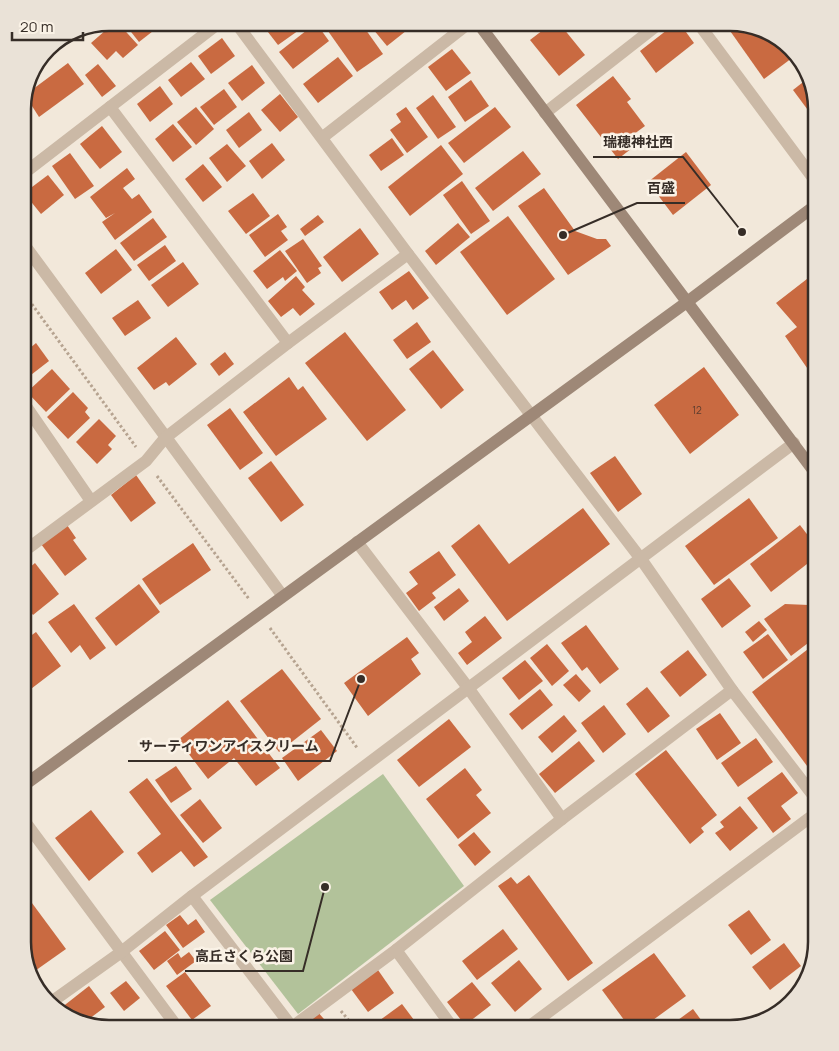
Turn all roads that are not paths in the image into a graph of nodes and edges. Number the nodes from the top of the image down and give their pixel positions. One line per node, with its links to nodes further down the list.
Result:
1 (207, 31): 7 (street)
2 (243, 31): 9 (street)
3 (459, 31): 9 (street)
4 (484, 31): 8 (street)
5 (650, 31): 8 (street)
6 (704, 31): 11 (street)
7 (110, 107): 10 (street); 16 (street)
8 (545, 113): 15 (street)
9 (323, 137): 14 (street)
10 (31, 168)
11 (808, 171)
12 (808, 211): 15 (street)
13 (31, 254): 19 (street)
14 (408, 254): 16 (street); 18 (street)
15 (687, 302): 18 (street); 20 (street)
16 (288, 343): 19 (street)
17 (31, 414): 22 (street)
18 (532, 415): 23 (street); 25 (street)
19 (165, 438): 22 (street); 26 (street)
20 (794, 443): 21 (street); 25 (street)
21 (808, 463)
22 (91, 501): 24 (street)
23 (357, 542): 26 (street); 27 (street)
24 (31, 546)
25 (641, 559): 27 (street); 28 (street)
26 (282, 595): 29 (street)
27 (469, 688): 31 (street); 34 (street)
28 (732, 690): 30 (street); 31 (street)
29 (31, 779)
30 (808, 789)
31 (562, 819): 35 (street)
32 (808, 819): 42 (street)
33 (31, 831): 36 (street)
34 (192, 896): 36 (street); 39 (street)
35 (396, 950): 40 (street); 41 (street)
36 (120, 953): 37 (street); 38 (street)
37 (56, 998)
38 (172, 1020)
39 (287, 1020)
40 (301, 1020)
41 (447, 1020)
42 (538, 1020)

